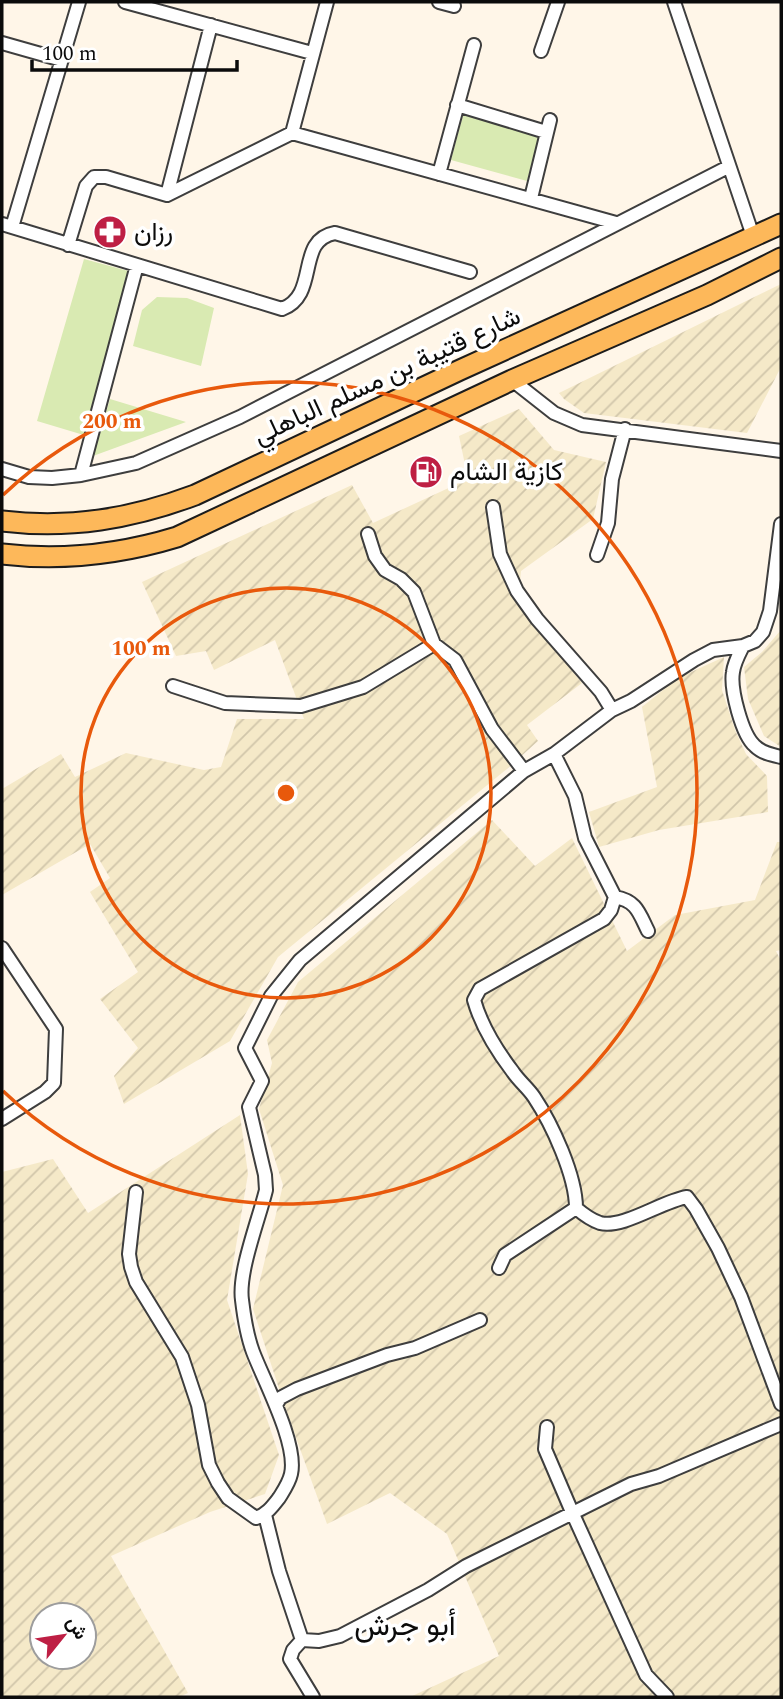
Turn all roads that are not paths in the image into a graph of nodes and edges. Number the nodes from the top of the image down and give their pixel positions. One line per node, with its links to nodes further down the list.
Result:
1 (79, 2): 13 (street)
2 (125, 2): 8 (street)
3 (327, 2): 12 (street)
4 (439, 2): 7 (street)
5 (558, 2): 11 (street)
6 (674, 2): 16 (street)
7 (454, 6)
8 (211, 25): 12 (street); 18 (street)
9 (2, 43): 13 (street)
10 (474, 45): 14 (street)
11 (541, 51)
12 (312, 53): 15 (street)
13 (62, 60): 22 (street)
14 (457, 105): 17 (street); 19 (street)
15 (292, 133): 17 (street); 18 (street)
16 (728, 167): 20 (street); 23 (street)
17 (439, 174): 19 (street)
18 (167, 195): 24 (street)
19 (531, 198): 20 (street)
20 (617, 223): 32 (street)
21 (781, 223): 23 (main road, شارع قتيبة بن مسلم الباهلي)
22 (7, 226): 24 (street)
23 (753, 236): 34 (main road, شارع قتيبة بن مسلم الباهلي)
24 (68, 244): 26 (street)
25 (781, 258): 28 (main road)
26 (137, 265): 27 (street); 32 (street)
27 (470, 272)
28 (512, 380): 29 (street); 37 (main road)
29 (625, 429): 30 (street); 38 (street)
30 (781, 451)
31 (2, 469): 32 (street)
32 (81, 475)
33 (493, 507): 42 (street)
34 (2, 521)
35 (781, 524): 40 (street)
36 (368, 534): 39 (street)
37 (2, 554)
38 (597, 555)
39 (434, 644): 41 (street); 45 (street)
40 (743, 646): 42 (street); 44 (street)
41 (173, 687)
42 (612, 710): 43 (street)
43 (554, 754): 45 (street); 46 (street)
44 (781, 757)
45 (524, 771): 55 (street)
46 (615, 897): 47 (street); 51 (street)
47 (648, 931)
48 (2, 948): 49 (street)
49 (2, 1119)
50 (136, 1192): 59 (street)
51 (576, 1208): 52 (street); 54 (street)
52 (499, 1268)
53 (480, 1320): 55 (street)
54 (781, 1404)
55 (276, 1405): 59 (street)
56 (781, 1424): 58 (street)
57 (547, 1427): 58 (street)
58 (572, 1512): 60 (street); 62 (street)
59 (265, 1515): 60 (street)
60 (302, 1640): 61 (street)
61 (313, 1697)
62 (667, 1697)

